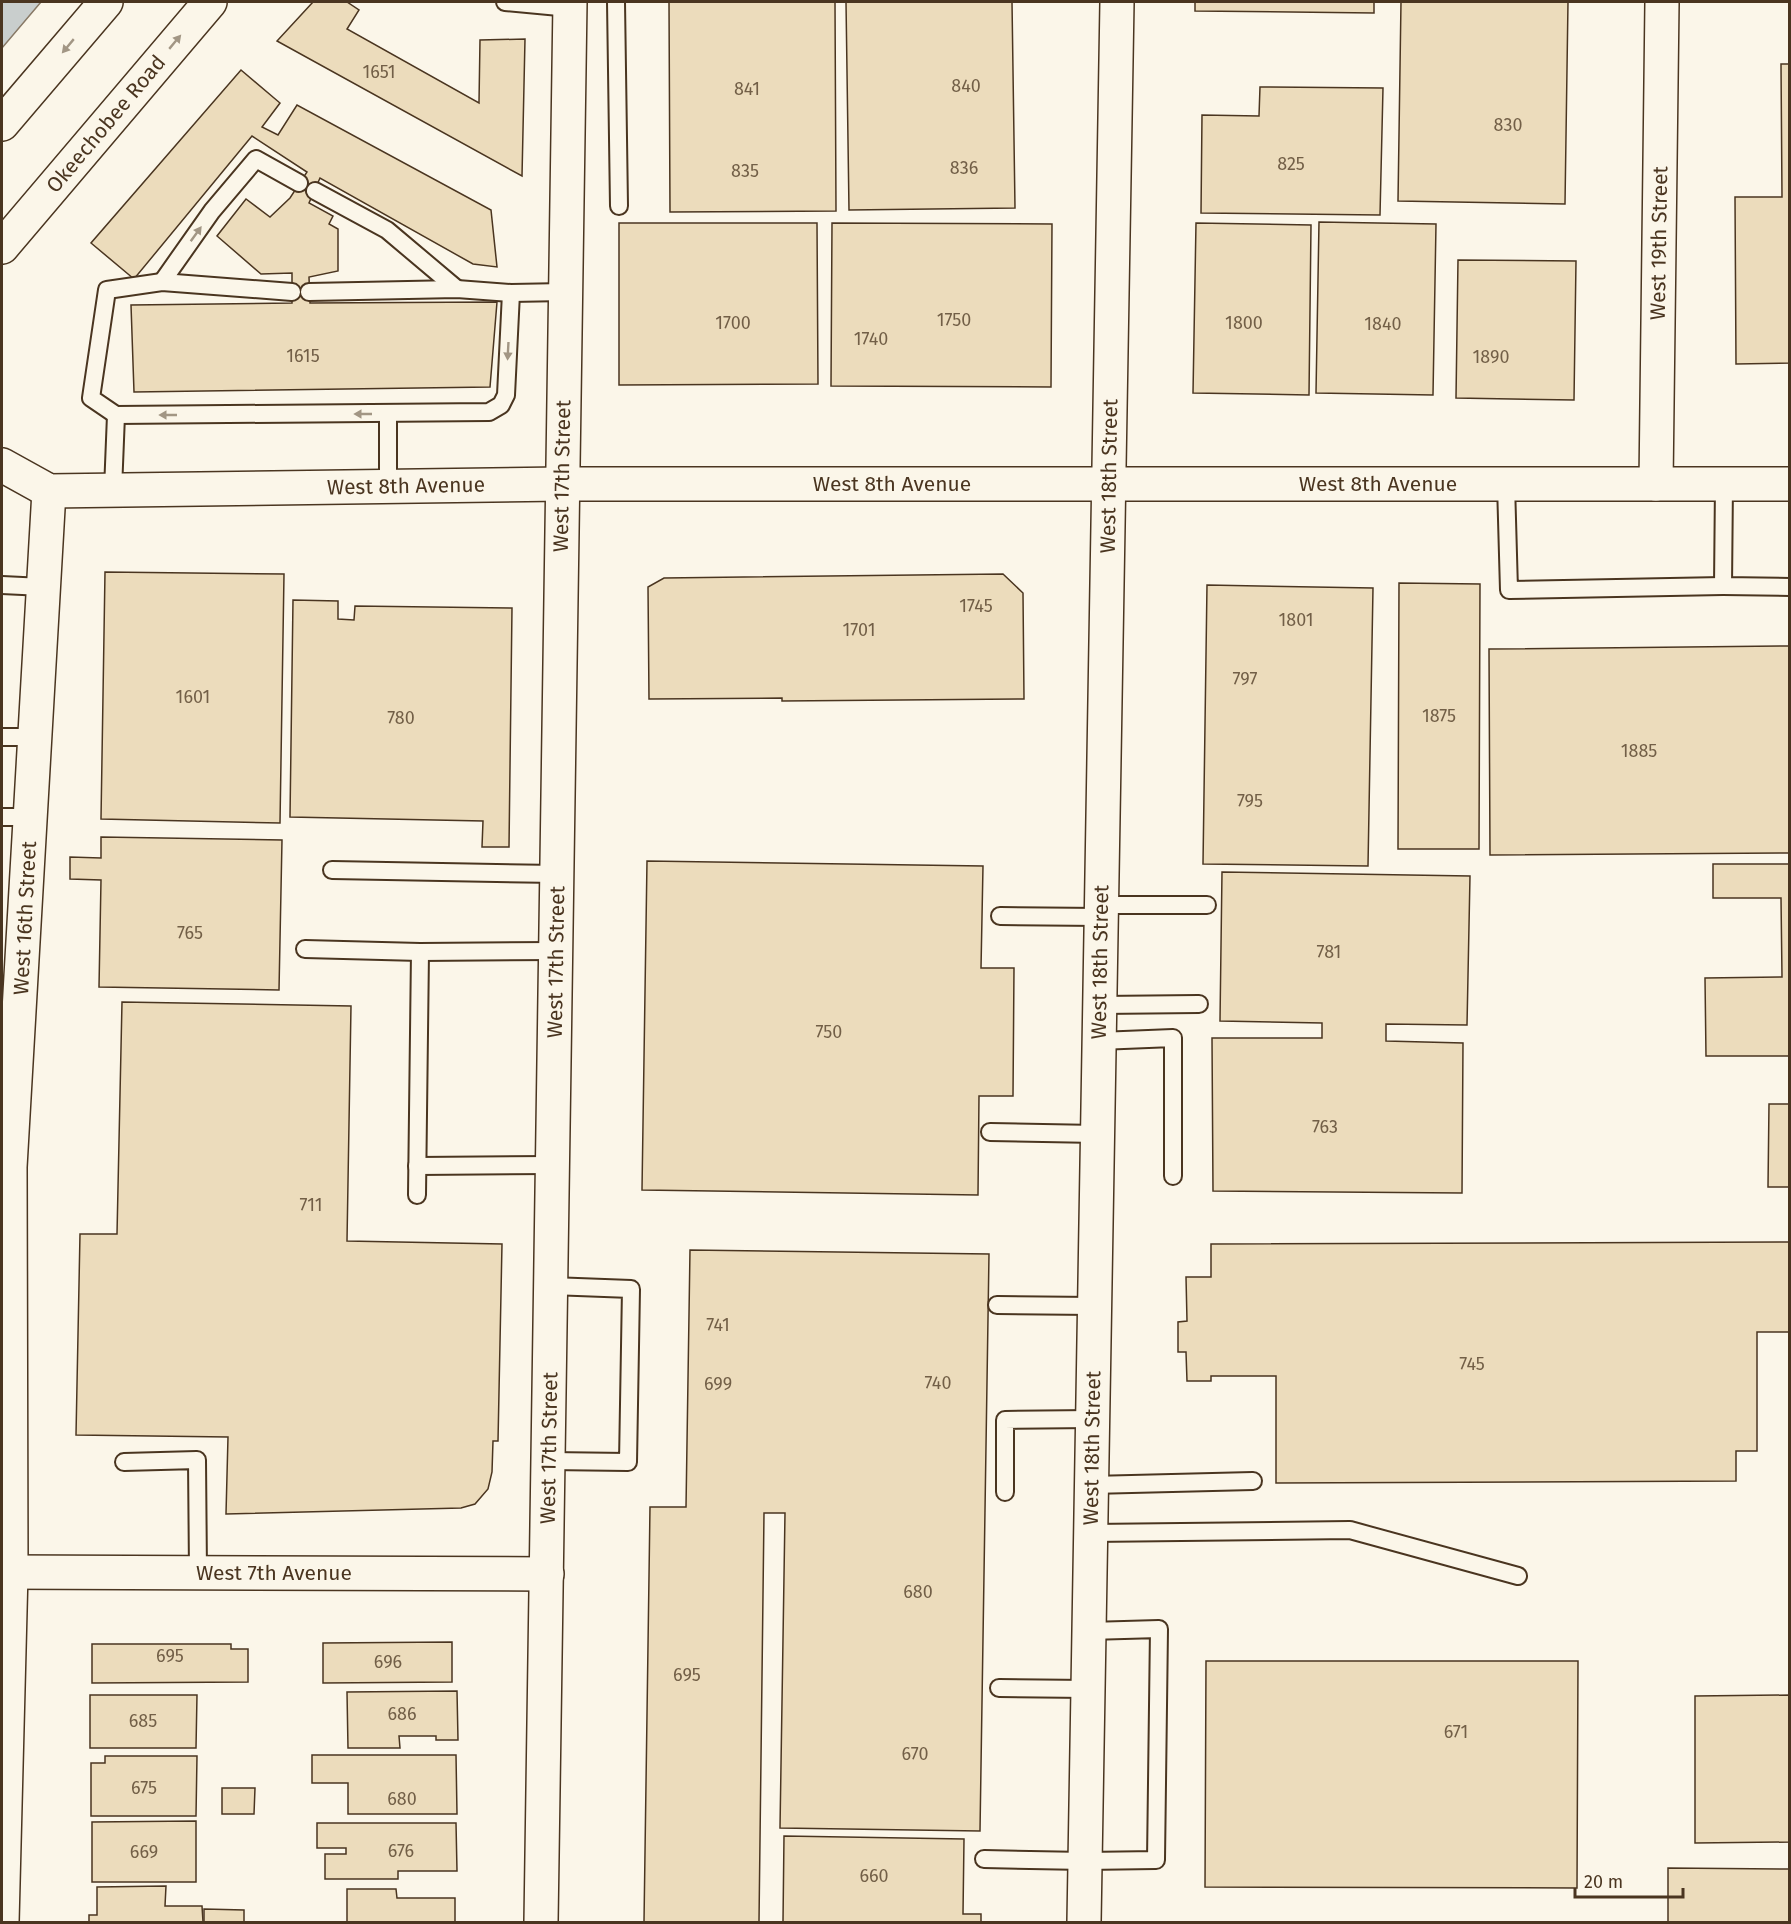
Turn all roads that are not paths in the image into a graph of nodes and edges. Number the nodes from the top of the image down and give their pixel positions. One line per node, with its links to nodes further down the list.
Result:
1 (106, 2): 8 (main road, one-way to 8)
2 (210, 2): 12 (main road, Okeechobee Road, one-way to 2)
3 (505, 2): 7 (lane)
4 (616, 2): 11 (lane)
5 (1117, 2): 23 (main road, West 18th Street)
6 (1662, 2): 25 (main road, West 19th Street)
7 (570, 5): 17 (main road, West 17th Street)
8 (2, 124)
9 (299, 183): 13 (lane, one-way to 9)
10 (315, 191): 14 (lane)
11 (619, 206)
12 (2, 247)
13 (162, 282): 15 (lane); 20 (lane)
14 (457, 289): 16 (lane); 18 (lane)
15 (291, 292)
16 (309, 292)
17 (566, 292): 18 (lane); 22 (main road, West 17th Street)
18 (511, 293): 19 (lane, one-way to 19)
19 (388, 413): 20 (lane, one-way to 20); 28 (lane)
20 (116, 415): 29 (lane)
21 (2, 465): 30 (main road, West 8th Avenue)
22 (562, 484): 23 (main road, West 8th Avenue); 28 (main road, West 8th Avenue); 39 (main road, West 17th Street)
23 (1109, 484): 24 (main road, West 8th Avenue); 41 (main road, West 18th Street)
24 (1506, 484): 25 (main road, West 8th Avenue); 32 (lane)
25 (1656, 484): 26 (main road, West 8th Avenue)
26 (1724, 484): 27 (main road, West 8th Avenue); 32 (lane)
27 (1790, 484)
28 (388, 486): 29 (main road, West 8th Avenue)
29 (113, 490): 30 (main road, West 8th Avenue)
30 (49, 491): 33 (main road, West 16th Street)
31 (2, 585): 33 (lane)
32 (1723, 586): 34 (lane)
33 (44, 587): 36 (main road, West 16th Street)
34 (1790, 587)
35 (2, 737): 36 (lane)
36 (35, 737): 37 (main road, West 16th Street)
37 (16, 817): 53 (main road, West 16th Street)
38 (332, 870): 39 (lane)
39 (557, 874): 44 (main road, West 17th Street)
40 (1207, 905): 41 (lane)
41 (1101, 911): 42 (lane); 47 (main road, West 18th Street)
42 (1000, 916)
43 (304, 949): 45 (lane)
44 (556, 951): 45 (lane); 51 (main road, West 17th Street)
45 (420, 952): 52 (lane)
46 (1199, 1004): 47 (lane)
47 (1100, 1005): 48 (main road, West 18th Street)
48 (1099, 1041): 50 (main road, West 18th Street); 54 (lane)
49 (990, 1132): 50 (lane)
50 (1097, 1134): 59 (main road, West 18th Street)
51 (553, 1165): 52 (lane); 57 (main road, West 17th Street)
52 (417, 1166): 55 (lane)
53 (6, 1167): 56 (main road, West 16th Street)
54 (1173, 1176)
55 (417, 1195)
56 (6, 1256): 61 (main road, West 16th Street)
57 (551, 1286): 62 (main road, West 17th Street); 62 (lane)
58 (997, 1305): 59 (lane)
59 (1094, 1306): 60 (main road, West 18th Street)
60 (1092, 1419): 65 (main road, West 18th Street); 66 (lane)
61 (6, 1453): 68 (main road, West 16th Street)
62 (549, 1461): 70 (main road, West 17th Street)
63 (124, 1462): 69 (lane)
64 (1252, 1481): 65 (lane)
65 (1091, 1485): 67 (main road, West 18th Street)
66 (1005, 1492)
67 (1091, 1533): 71 (lane); 72 (main road, West 18th Street)
68 (6, 1572): 69 (main road, West 7th Avenue); 77 (main road, West 16th Street)
69 (198, 1572): 70 (main road, West 7th Avenue)
70 (547, 1574): 78 (main road, West 17th Street)
71 (1518, 1576)
72 (1089, 1630): 74 (main road, West 18th Street); 76 (lane)
73 (999, 1688): 74 (lane)
74 (1088, 1689): 76 (main road, West 18th Street)
75 (984, 1859): 76 (lane)
76 (1085, 1861): 79 (main road, West 18th Street)
77 (2, 1923)
78 (541, 1923)
79 (1084, 1923)

